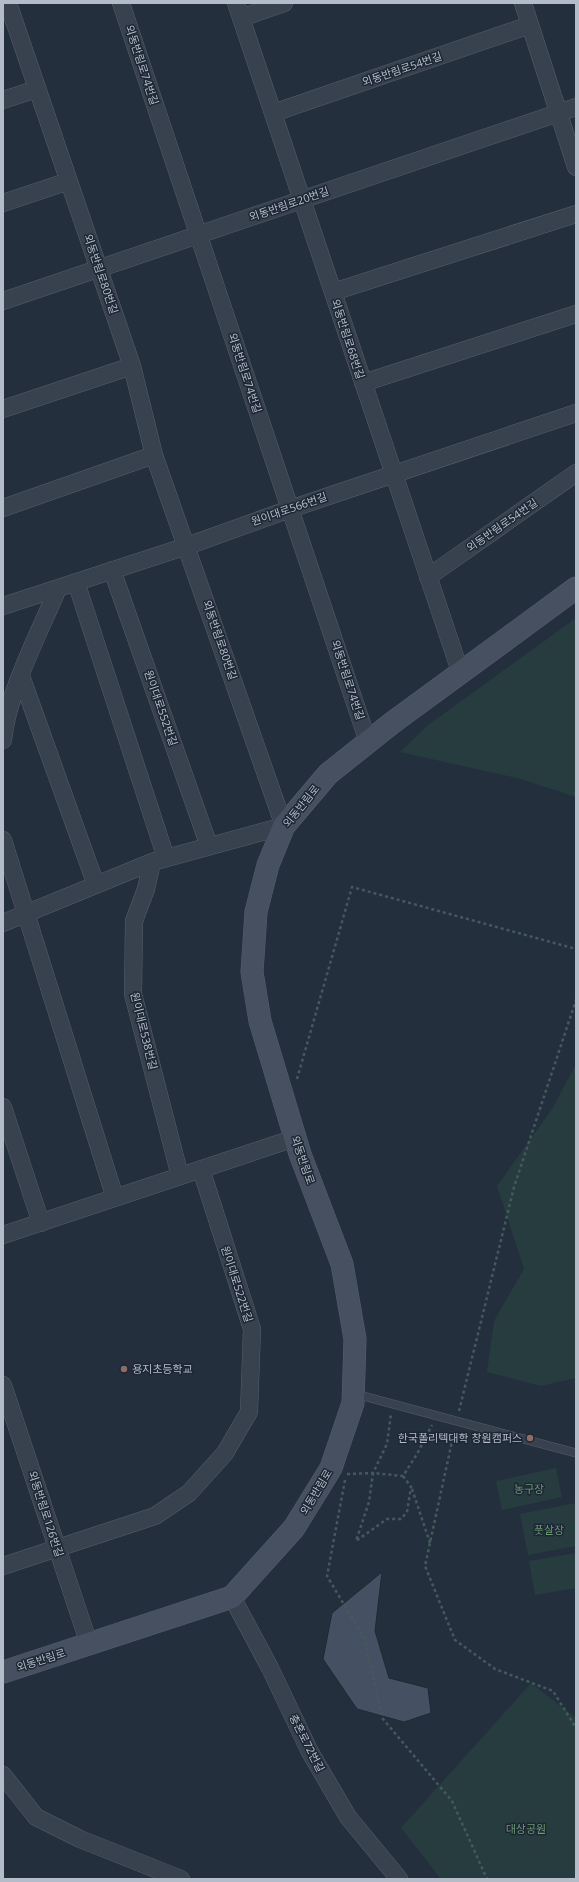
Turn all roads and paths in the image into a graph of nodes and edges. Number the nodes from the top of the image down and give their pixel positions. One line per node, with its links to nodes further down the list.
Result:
1 (8, 3): 7 (street, 외동반림로80번길)
2 (122, 3): 17 (street, 외동반림로74번길)
3 (284, 3): 5 (street)
4 (523, 3): 6 (street)
5 (238, 10): 11 (street, 외동반림로68번길)
6 (530, 25): 10 (street); 11 (street, 외동반림로54번길)
7 (37, 89): 8 (street); 13 (street, 외동반림로80번길)
8 (3, 100)
9 (576, 107): 10 (street, 외동반림로20번길)
10 (558, 113): 12 (street); 14 (street, 외동반림로20번길)
11 (273, 114): 14 (street, 외동반림로68번길)
12 (576, 167)
13 (69, 181): 15 (street); 18 (street, 외동반림로80번길)
14 (302, 200): 17 (street, 외동반림로20번길); 19 (street, 외동반림로68번길)
15 (3, 204)
16 (576, 214): 19 (street)
17 (199, 235): 18 (street, 외동반림로20번길); 30 (street, 외동반림로74번길)
18 (99, 268): 20 (street, 외동반림로20번길); 22 (street, 외동반림로80번길)
19 (333, 292): 23 (street, 외동반림로68번길)
20 (3, 301)
21 (576, 314): 23 (street)
22 (132, 366): 24 (street); 26 (street, 외동반림로80번길)
23 (363, 383): 27 (street, 외동반림로68번길)
24 (3, 409)
25 (576, 413): 27 (street, 원이대로566번길)
26 (154, 455): 29 (street); 31 (street, 외동반림로80번길)
27 (394, 473): 30 (street, 원이대로566번길); 33 (street, 외동반림로68번길)
28 (576, 473): 33 (street, 외동반림로54번길)
29 (3, 508)
30 (290, 508): 31 (street, 원이대로566번길); 41 (street, 외동반림로74번길)
31 (187, 546): 32 (street, 원이대로566번길); 44 (street, 외동반림로80번길)
32 (112, 570): 34 (street, 원이대로566번길); 46 (street, 원이대로552번길)
33 (428, 577): 38 (street, 외동반림로68번길)
34 (76, 582): 35 (street, 원이대로566번길); 47 (street)
35 (58, 588): 37 (street, 원이대로566번길); 39 (street)
36 (576, 588): 38 (main road, 외동반림로)
37 (3, 606)
38 (461, 674): 41 (main road, 외동반림로)
39 (21, 676): 40 (street); 48 (street)
40 (3, 740)
41 (368, 742): 44 (main road, 외동반림로)
42 (576, 792): 43 (path)
43 (576, 796)
44 (284, 826): 46 (street); 53 (main road, 외동반림로)
45 (3, 840): 49 (street)
46 (209, 846): 47 (street)
47 (159, 860): 48 (street); 57 (street, 원이대로538번길)
48 (96, 885): 49 (street)
49 (26, 915): 50 (street); 58 (street)
50 (3, 923)
51 (576, 948): 53 (path)
52 (576, 1000): 65 (path)
53 (280, 1090): 55 (main road, 외동반림로)
54 (3, 1108): 59 (street)
55 (295, 1138): 56 (street); 73 (main road, 외동반림로)
56 (201, 1169): 57 (street); 71 (street, 원이대로522번길)
57 (180, 1176): 58 (street)
58 (115, 1198): 59 (street)
59 (41, 1222): 60 (street)
60 (3, 1235)
61 (3, 1385): 71 (street, 외동반림로126번길)
62 (363, 1396): 63 (lane)
63 (393, 1404): 64 (lane); 67 (path)
64 (436, 1415): 65 (lane); 68 (path)
65 (456, 1420): 66 (lane); 70 (path)
66 (576, 1453)
67 (374, 1473): 68 (path); 69 (path); 80 (path)
68 (402, 1476): 69 (path)
69 (411, 1487): 70 (path)
70 (430, 1543): 76 (path)
71 (57, 1549): 72 (street, 원이대로522번길); 74 (street, 외동반림로126번길)
72 (3, 1566)
73 (232, 1597): 74 (main road, 외동반림로); 79 (street, 충혼로72번길)
74 (88, 1644): 75 (main road, 외동반림로)
75 (3, 1672)
76 (576, 1728)
77 (3, 1776): 78 (street)
78 (181, 1879)
79 (399, 1879)
80 (487, 1879)

